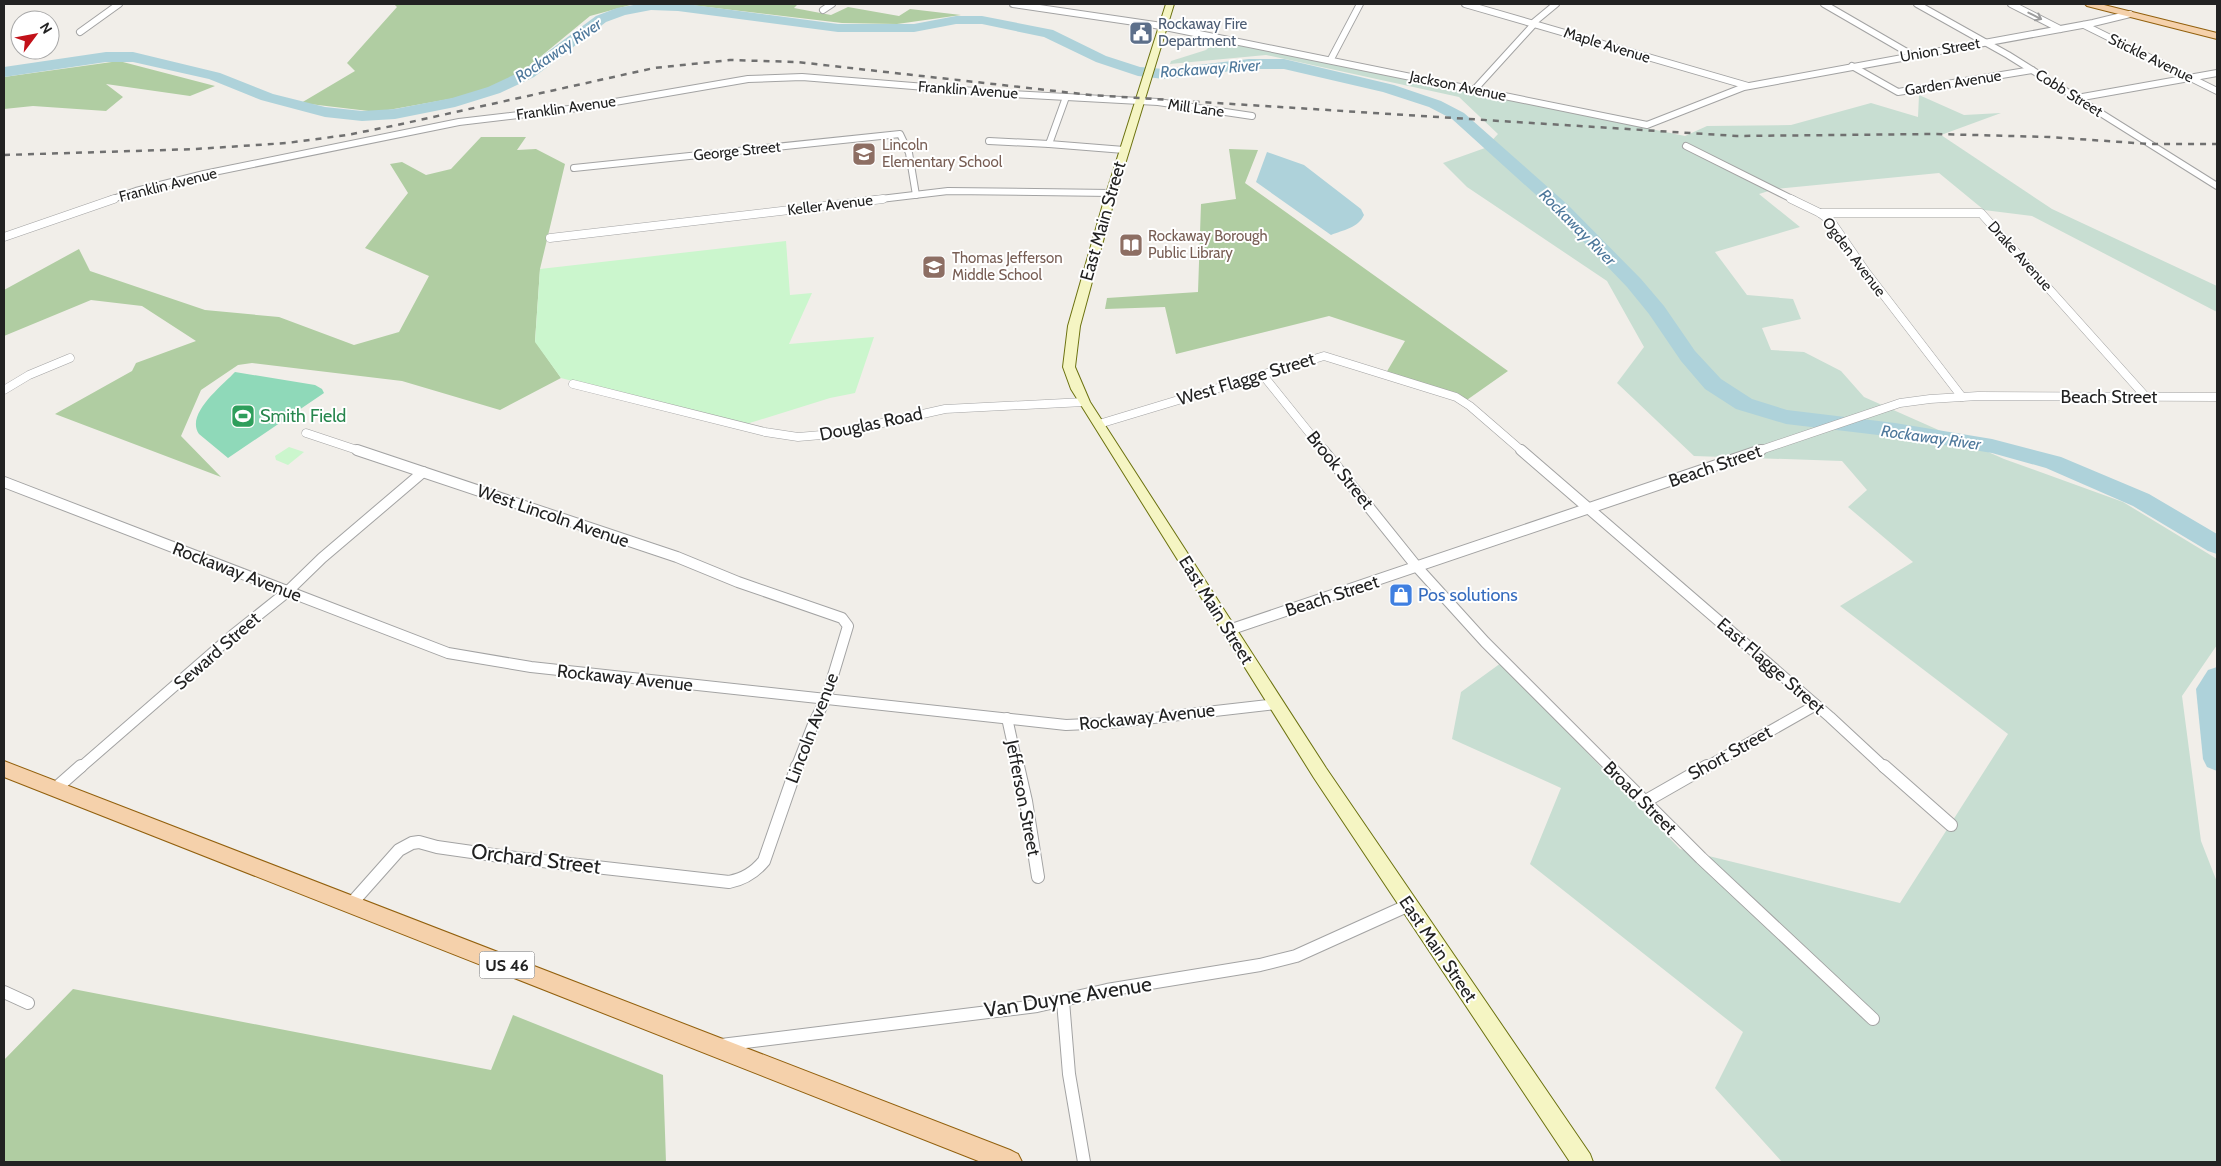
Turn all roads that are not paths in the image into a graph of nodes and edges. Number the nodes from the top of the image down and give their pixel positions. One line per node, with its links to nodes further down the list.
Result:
1 (120, 4): 18 (street)
2 (832, 4): 12 (street)
3 (1013, 4): 16 (street, Jackson Avenue)
4 (1170, 4): 16 (street, East Main Street)
5 (1360, 4): 22 (street)
6 (1465, 4): 14 (street, Maple Avenue)
7 (1556, 4): 14 (street)
8 (1824, 4): 21 (street)
9 (1917, 4): 20 (street, Cobb Street)
10 (2011, 4): 17 (street, one-way to 17)
11 (2090, 4): 13 (main road)
12 (823, 10)
13 (2130, 14): 15 (street, Union Street); 19 (main road)
14 (1534, 23): 27 (street, Maple Avenue); 28 (street)
15 (2084, 25): 17 (street, Union Street); 26 (street, Stickle Avenue)
16 (1163, 27): 22 (street, Jackson Avenue); 32 (street, East Main Street)
17 (2060, 29): 20 (street, Union Street)
18 (80, 32)
19 (2217, 36)
20 (1986, 42): 21 (street, Union Street); 24 (street, Cobb Street)
21 (1912, 55): 23 (street, Union Street)
22 (1332, 59): 28 (street, Jackson Avenue)
23 (1852, 66): 24 (street, Garden Avenue); 27 (street, Union Street)
24 (2032, 70): 31 (street, Cobb Street)
25 (2217, 73): 26 (street)
26 (2190, 78): 29 (street, Stickle Avenue); 31 (street)
27 (1749, 86): 28 (street, Jackson Avenue)
28 (1474, 90)
29 (2217, 91)
30 (1066, 97): 32 (street, Franklin Avenue); 35 (street); 43 (street, Franklin Avenue)
31 (2077, 98): 39 (street, Cobb Street)
32 (1140, 101): 33 (street, Mill Lane); 37 (street, East Main Street)
33 (1252, 116)
34 (989, 141): 35 (street)
35 (1049, 144): 37 (street)
36 (1686, 146): 42 (street, Ogden Avenue)
37 (1124, 150): 40 (street, East Main Street)
38 (574, 168): 41 (street, George Street)
39 (2217, 186)
40 (1111, 193): 41 (street, Keller Avenue); 52 (street, East Main Street)
41 (916, 195): 44 (street, Keller Avenue)
42 (1820, 213): 49 (street, Drake Avenue); 50 (street, Ogden Avenue)
43 (4, 237)
44 (550, 238)
45 (70, 358): 48 (street)
46 (1262, 374): 53 (street, West Flagge Street); 57 (street, West Flagge Street); 58 (street, Brook Street)
47 (573, 384): 52 (street, Douglas Road)
48 (4, 390)
49 (2146, 396): 50 (street, Beach Street); 51 (street, Beach Street)
50 (1962, 397): 57 (street, Beach Street)
51 (2217, 397)
52 (1084, 402): 53 (street, East Main Street)
53 (1098, 424): 61 (street, East Main Street)
54 (306, 433): 55 (street, West Lincoln Avenue)
55 (423, 472): 59 (street, Seward Street); 60 (street, West Lincoln Avenue)
56 (4, 482): 59 (street, Rockaway Avenue)
57 (1589, 510): 58 (street, Beach Street); 64 (street, East Flagge Street)
58 (1417, 567): 61 (street, Beach Street); 68 (street, Broad Street)
59 (287, 592): 62 (street, Rockaway Avenue); 67 (street, Seward Street)
60 (799, 603): 62 (street, Lincoln Avenue)
61 (1229, 630): 63 (street, East Main Street)
62 (826, 698): 65 (street, Rockaway Avenue); 70 (street, Lincoln Avenue)
63 (1276, 704): 65 (street, Rockaway Avenue); 73 (street, East Main Street)
64 (1816, 705): 68 (street, Short Street); 69 (street, East Flagge Street)
65 (1007, 718): 71 (street, Jefferson Street)
66 (4, 769): 67 (main road, US 46)
67 (56, 789): 72 (main road, US 46)
68 (1644, 802): 77 (street, Broad Street)
69 (1951, 825)
70 (747, 877): 72 (street, Orchard Street)
71 (1038, 877)
72 (351, 904): 78 (main road, US 46)
73 (1409, 905): 75 (street, Van Duyne Avenue); 81 (street, East Main Street)
74 (4, 992): 76 (street)
75 (1063, 1000): 78 (street, Van Duyne Avenue); 80 (street)
76 (28, 1003)
77 (1873, 1019)
78 (716, 1046): 79 (main road, US 46)
79 (1010, 1162)
80 (1084, 1162)
81 (1582, 1162)

